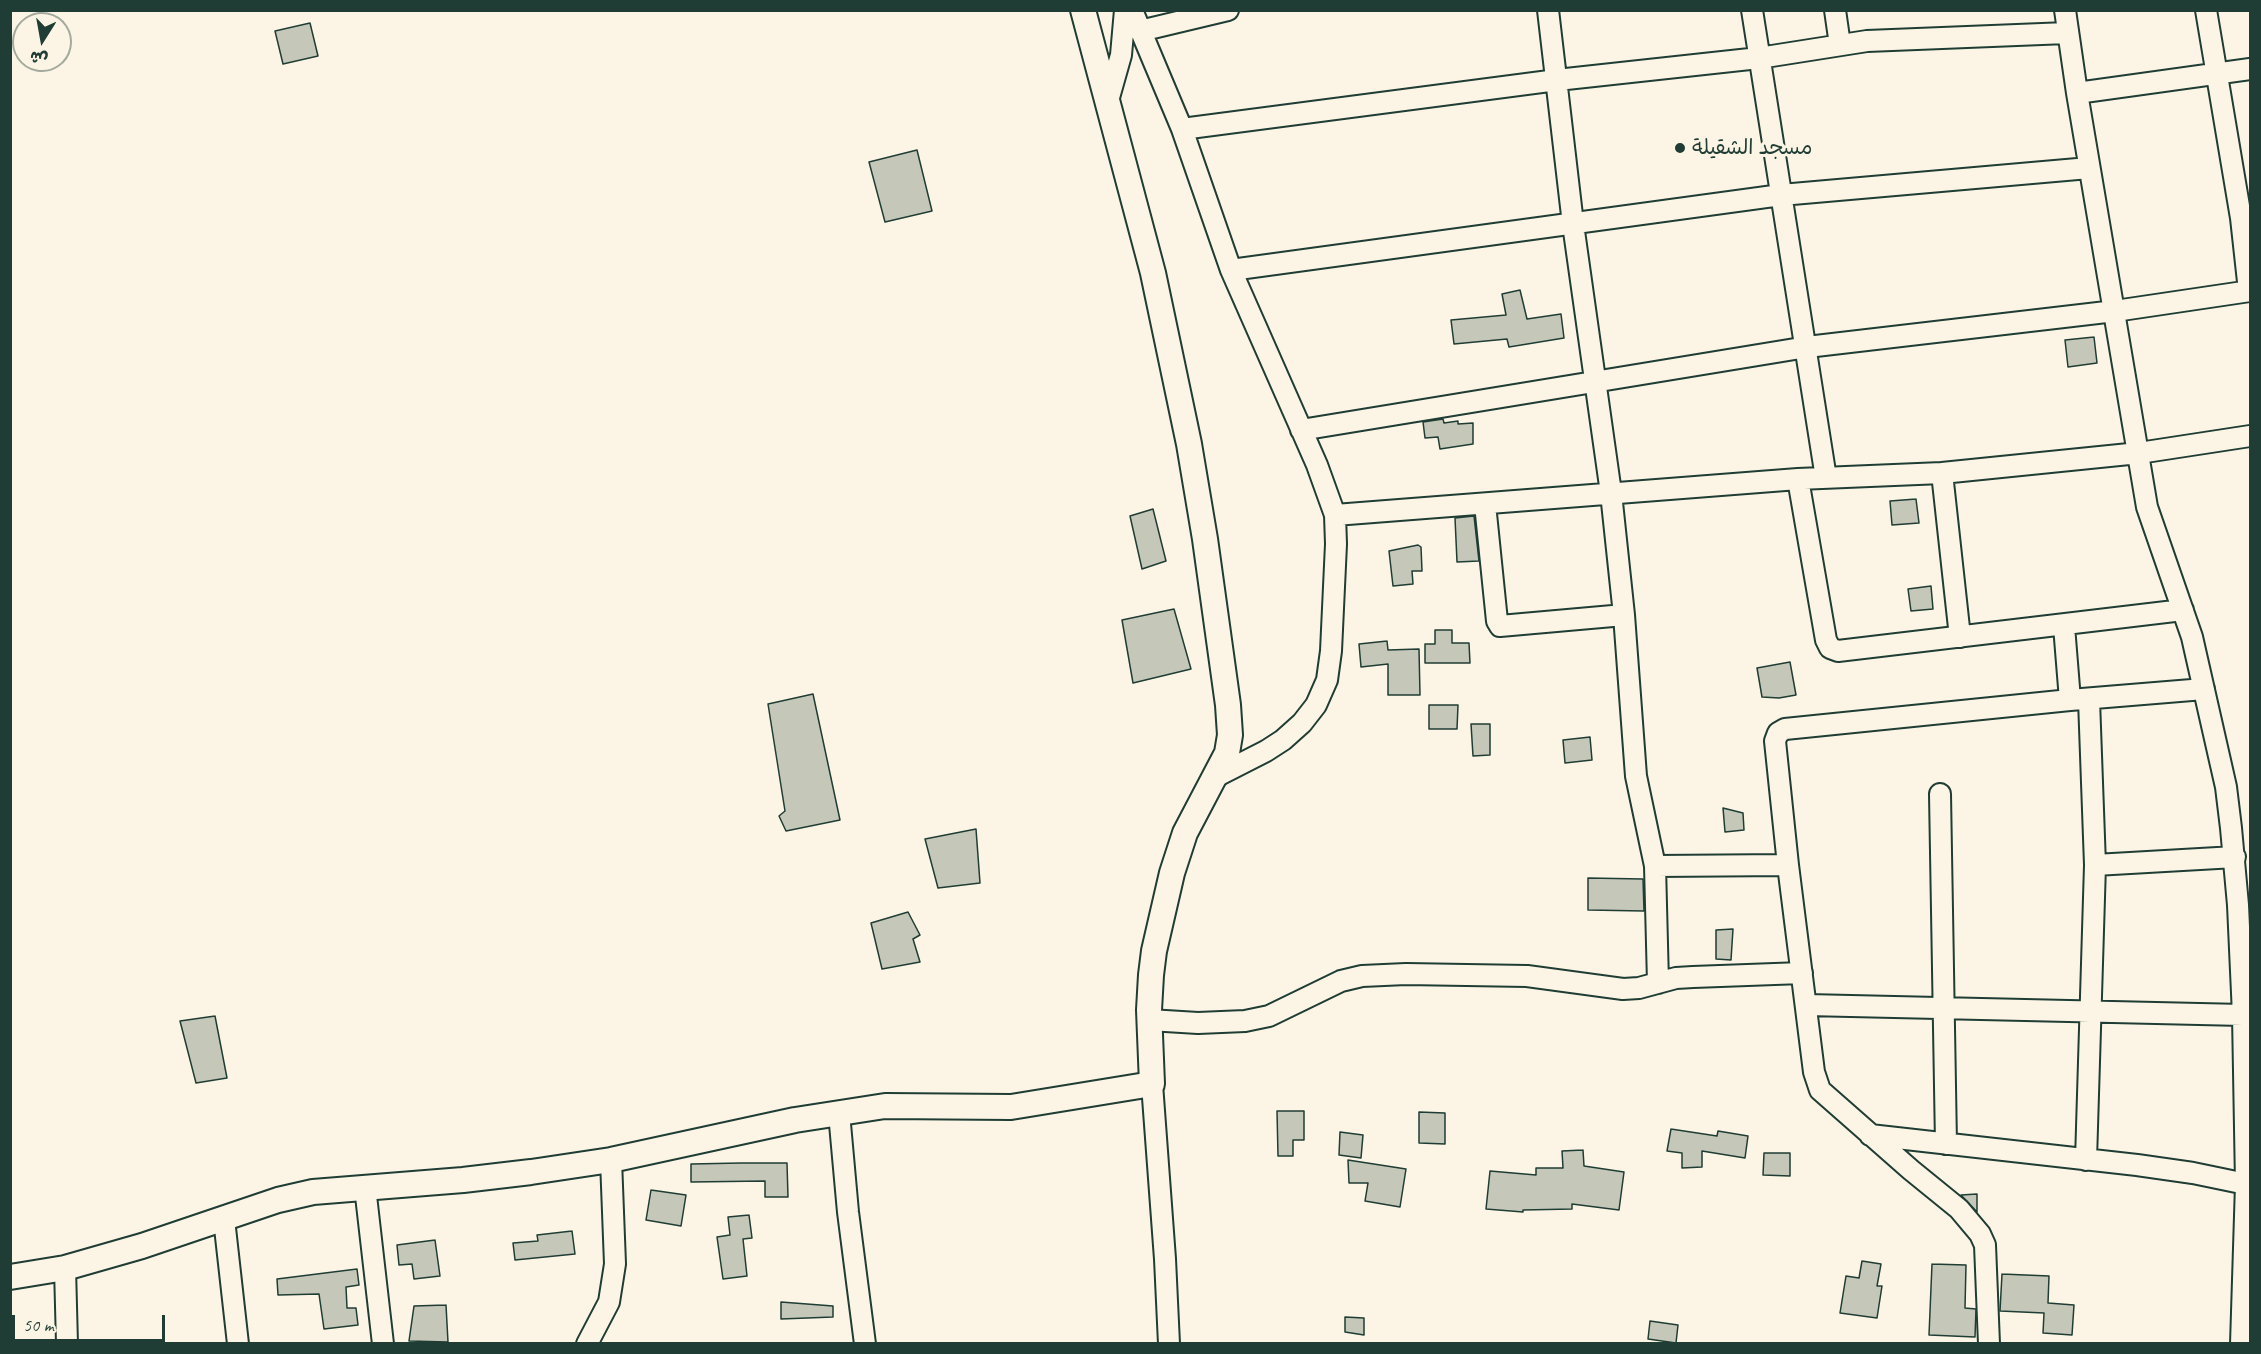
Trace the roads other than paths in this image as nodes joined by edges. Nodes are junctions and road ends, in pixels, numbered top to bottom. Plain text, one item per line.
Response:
1 (1083, 10) edge
2 (1125, 10) edge
3 (1132, 10) edge
4 (1228, 10) edge
5 (1548, 10) edge
6 (1752, 10) edge
7 (1835, 10) edge
8 (2065, 10) edge
9 (2206, 10) edge
10 (1140, 31) junction
11 (2067, 33) junction
12 (1840, 45) junction
13 (1759, 57) junction
14 (2250, 69) edge
15 (2217, 74) junction
16 (1557, 80) junction
17 (2077, 93) junction
18 (1108, 101) junction
19 (1182, 129) junction
20 (2089, 168) junction
21 (1781, 195) junction
22 (2246, 218) edge
23 (1573, 224) junction
24 (1232, 270) junction
25 (2250, 291) edge
26 (2115, 311) junction
27 (1807, 347) junction
28 (1596, 381) junction
29 (1301, 430) junction
30 (2250, 436) edge
31 (2139, 453) junction
32 (1942, 473) junction
33 (1827, 478) junction
34 (1798, 479) junction
35 (1611, 493) junction
36 (1485, 504) junction
37 (1335, 515) junction
38 (2183, 610) junction
39 (1624, 615) junction
40 (2064, 626) junction
41 (1960, 637) junction
42 (2204, 689) junction
43 (2080, 700) junction
44 (1215, 777) junction
45 (1940, 794) dead end
46 (2235, 857) junction
47 (1788, 865) junction
48 (2095, 865) junction
49 (1655, 866) junction
50 (1802, 973) junction
51 (1658, 983) junction
52 (1807, 1005) junction
53 (1944, 1009) junction
54 (2090, 1012) junction
55 (2242, 1015) junction
56 (1149, 1020) junction
57 (1152, 1084) junction
58 (839, 1113) junction
59 (1870, 1135) junction
60 (1946, 1144) junction
61 (611, 1160) junction
62 (2086, 1160) junction
63 (2246, 1184) junction
64 (365, 1187) junction
65 (224, 1219) junction
66 (64, 1268) junction
67 (10, 1276) edge
68 (67, 1344) edge
69 (238, 1344) edge
70 (382, 1344) edge
71 (587, 1344) edge
72 (865, 1344) edge
73 (1169, 1344) edge
74 (1989, 1344) edge
75 (2241, 1344) edge

1 - 18 street
2 - 18 street
3 - 10 street
4 - 10 street
5 - 16 street
6 - 13 street
7 - 12 street
8 - 11 street
9 - 15 street
10 - 19 street
11 - 12 street
11 - 17 street
12 - 13 street
13 - 16 street
13 - 21 street
14 - 15 street
15 - 17 street
15 - 22 street
16 - 19 street
16 - 23 street
17 - 20 street
18 - 44 street
19 - 24 street
20 - 21 street
20 - 26 street
21 - 23 street
21 - 27 street
22 - 25 street
23 - 24 street
23 - 28 street
24 - 29 street
25 - 26 street
26 - 27 street
26 - 31 street
27 - 28 street
27 - 33 street
28 - 29 street
28 - 35 street
29 - 37 street
30 - 31 street
31 - 32 street
31 - 38 street
32 - 33 street
32 - 41 street
33 - 34 street
34 - 35 street
34 - 41 street
35 - 36 street
35 - 39 street
36 - 37 street
36 - 39 street
37 - 44 street
38 - 40 street
38 - 42 street
39 - 49 street
40 - 41 street
40 - 43 street
42 - 43 street
42 - 46 street
43 - 47 street
43 - 48 street
44 - 56 street
45 - 53 street
46 - 48 street
46 - 55 street
47 - 49 street
47 - 50 street
48 - 54 street
49 - 51 street
50 - 51 street
50 - 52 street
51 - 56 street
52 - 53 street
52 - 59 street
53 - 54 street
53 - 60 street
54 - 55 street
54 - 62 street
55 - 63 street
56 - 57 street
57 - 58 street
57 - 73 street
58 - 61 street
58 - 72 street
59 - 60 street
59 - 74 street
60 - 62 street
61 - 64 street
61 - 71 street
62 - 63 street
63 - 75 street
64 - 65 street
64 - 70 street
65 - 66 street
65 - 69 street
66 - 67 street
66 - 68 street

